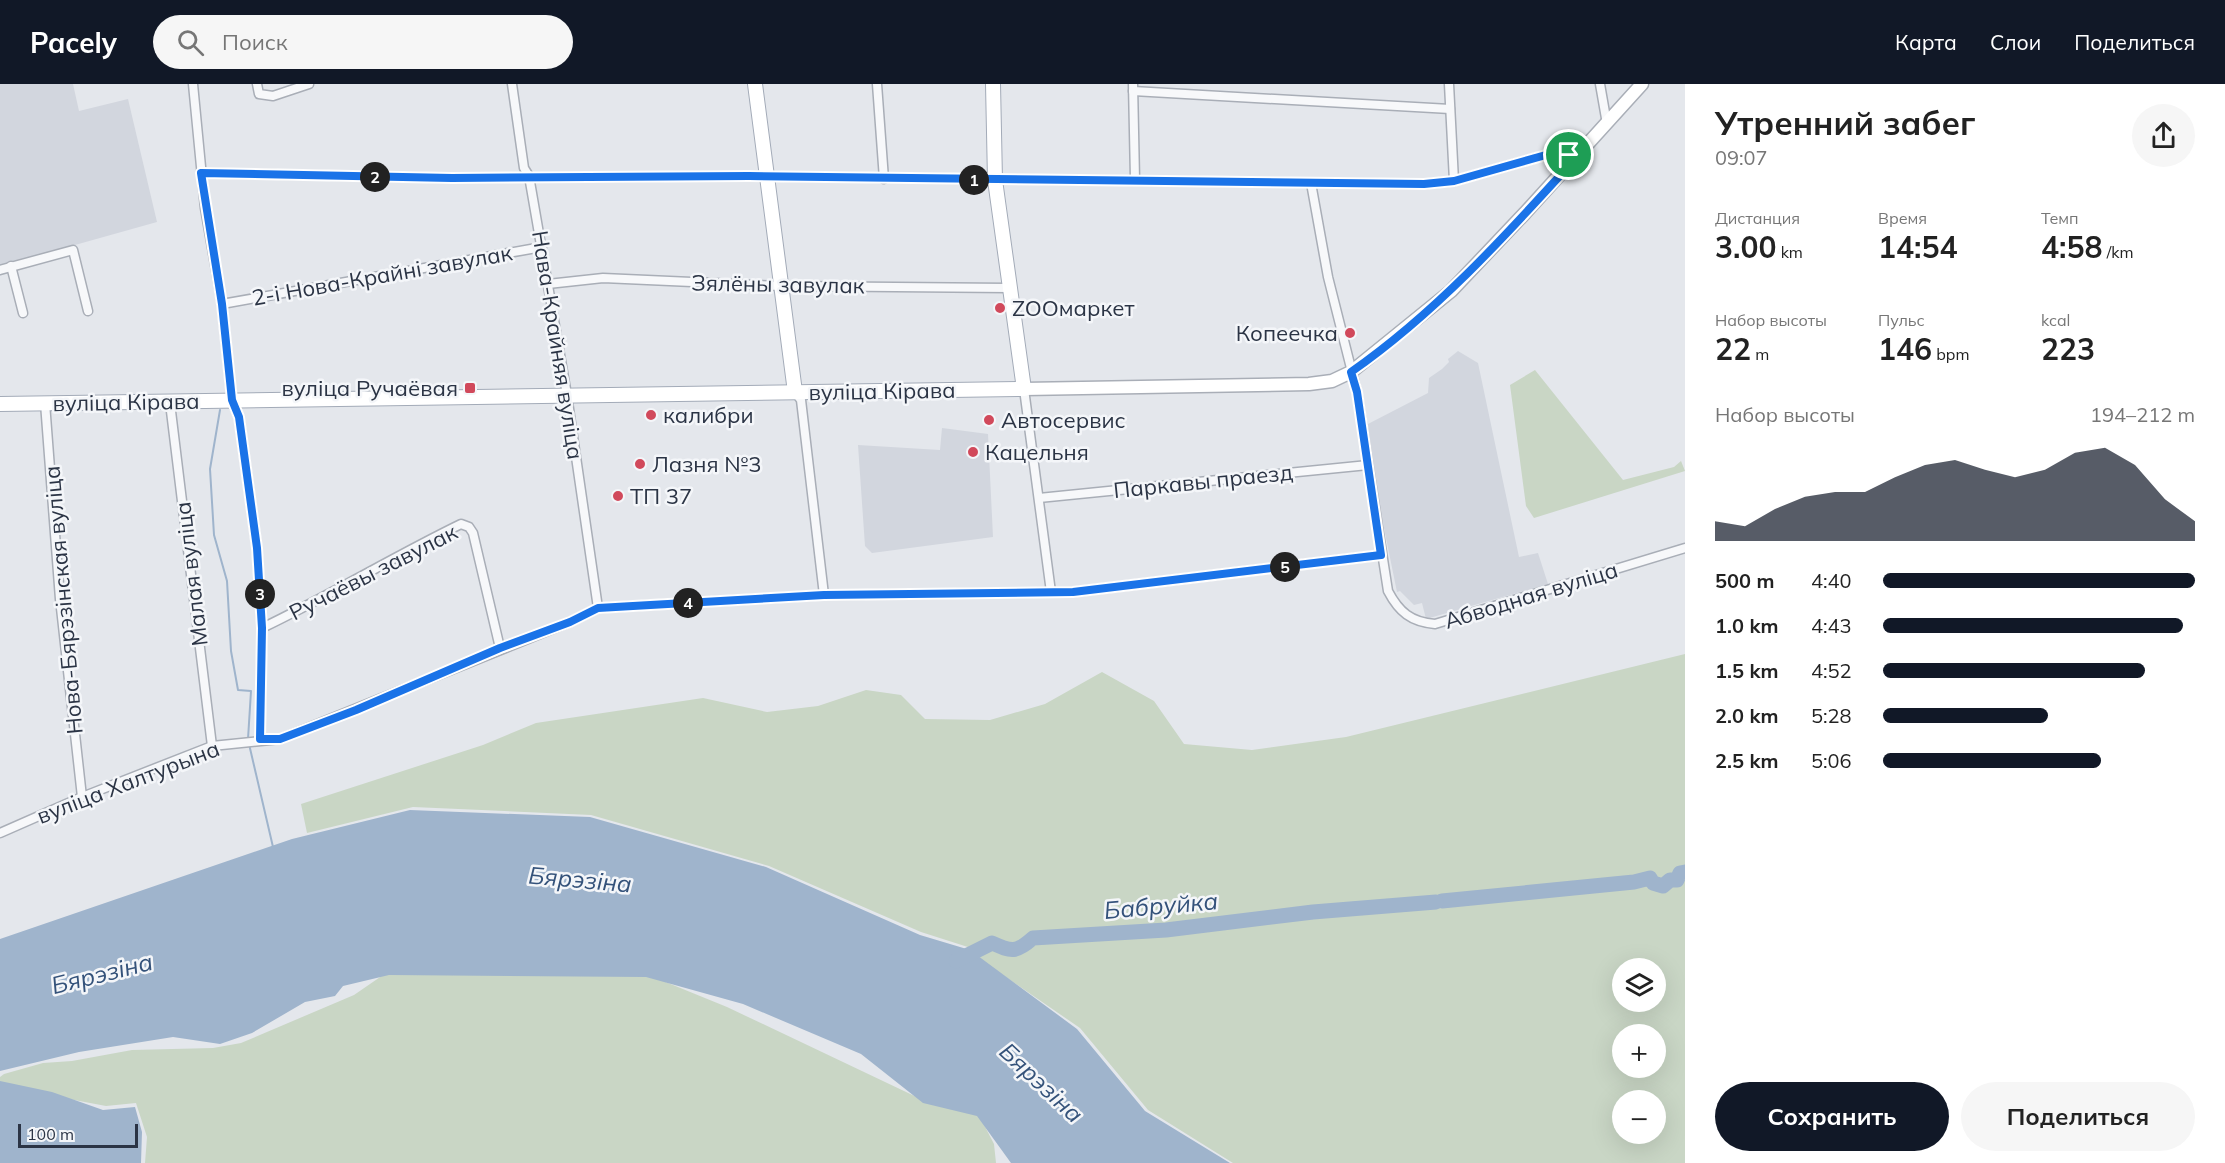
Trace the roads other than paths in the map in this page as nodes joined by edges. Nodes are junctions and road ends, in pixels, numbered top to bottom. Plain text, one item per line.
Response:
1 (194, 84) edge
2 (257, 84) edge
3 (309, 84) edge
4 (512, 84) edge
5 (755, 84) edge
6 (877, 84) edge
7 (993, 84) edge
8 (1449, 84) edge
9 (1600, 84) edge
10 (1642, 84) edge
11 (1133, 88) edge
12 (1450, 110) junction
13 (1607, 124) junction
14 (1577, 157) junction
15 (201, 173) junction
16 (529, 176) junction
17 (765, 177) junction
18 (884, 179) junction
19 (1135, 179) junction
20 (995, 180) junction
21 (1454, 181) junction
22 (1311, 183) junction
23 (542, 247) junction
24 (11, 266) junction
25 (0, 270) edge
26 (548, 284) junction
27 (781, 286) junction
28 (1009, 288) junction
29 (222, 304) junction
30 (88, 311) dead end
31 (23, 313) dead end
32 (1351, 372) junction
33 (1024, 389) junction
34 (795, 392) junction
35 (567, 395) junction
36 (232, 400) junction
37 (171, 402) junction
38 (45, 403) junction
39 (0, 404) edge
40 (1368, 465) junction
41 (1039, 498) junction
42 (1685, 548) edge
43 (1381, 555) junction
44 (1050, 592) junction
45 (824, 595) junction
46 (598, 608) junction
47 (262, 628) junction
48 (500, 648) junction
49 (257, 740) junction
50 (212, 746) junction
51 (82, 797) junction
52 (0, 833) edge

1 - 15 street
2 - 3 street
4 - 16 street, Нава-Крайняя вуліца
5 - 17 main road
6 - 18 street
7 - 20 main road
8 - 12 street
9 - 13 street
10 - 13 main road, вуліца Кірава
11 - 12 street
11 - 19 street
12 - 21 street
13 - 14 main road, вуліца Кірава
14 - 21 street
14 - 32 main road, вуліца Кірава
15 - 16 street
15 - 29 street
16 - 17 street
16 - 23 street, Нава-Крайняя вуліца
17 - 18 street
17 - 27 main road
18 - 20 street
19 - 20 street
19 - 22 street
20 - 28 main road
21 - 22 street
22 - 32 street
23 - 26 street, Нава-Крайняя вуліца
23 - 29 street, 2-і Нова-Крайні завулак
24 - 25 street
24 - 30 street
24 - 31 street
26 - 27 street, Зялёны завулак
26 - 35 street, Нава-Крайняя вуліца
27 - 28 street, Зялёны завулак
27 - 34 main road
28 - 33 main road
29 - 36 street
32 - 33 main road, вуліца Кірава
32 - 40 street
33 - 34 main road, вуліца Кірава
33 - 41 street
34 - 35 main road, вуліца Кірава
34 - 45 street
35 - 36 main road, вуліца Кірава
35 - 46 street, Нава-Крайняя вуліца
36 - 37 main road, вуліца Кірава
36 - 47 street
37 - 38 main road, вуліца Кірава
37 - 50 street, Малая вуліца
38 - 39 main road, вуліца Кірава
38 - 51 street, Нова-Бярэзінская вуліца
40 - 41 street, Паркавы праезд
40 - 43 street
41 - 44 street
42 - 43 street, Абводная вуліца
43 - 44 street, вуліца Халтурына
44 - 45 street, вуліца Халтурына
45 - 46 street, вуліца Халтурына
46 - 48 street, вуліца Халтурына
47 - 48 street, Ручаёвы завулак
47 - 49 street
48 - 49 street, вуліца Халтурына
49 - 50 street, вуліца Халтурына
50 - 51 street, вуліца Халтурына
51 - 52 street, вуліца Халтурына

